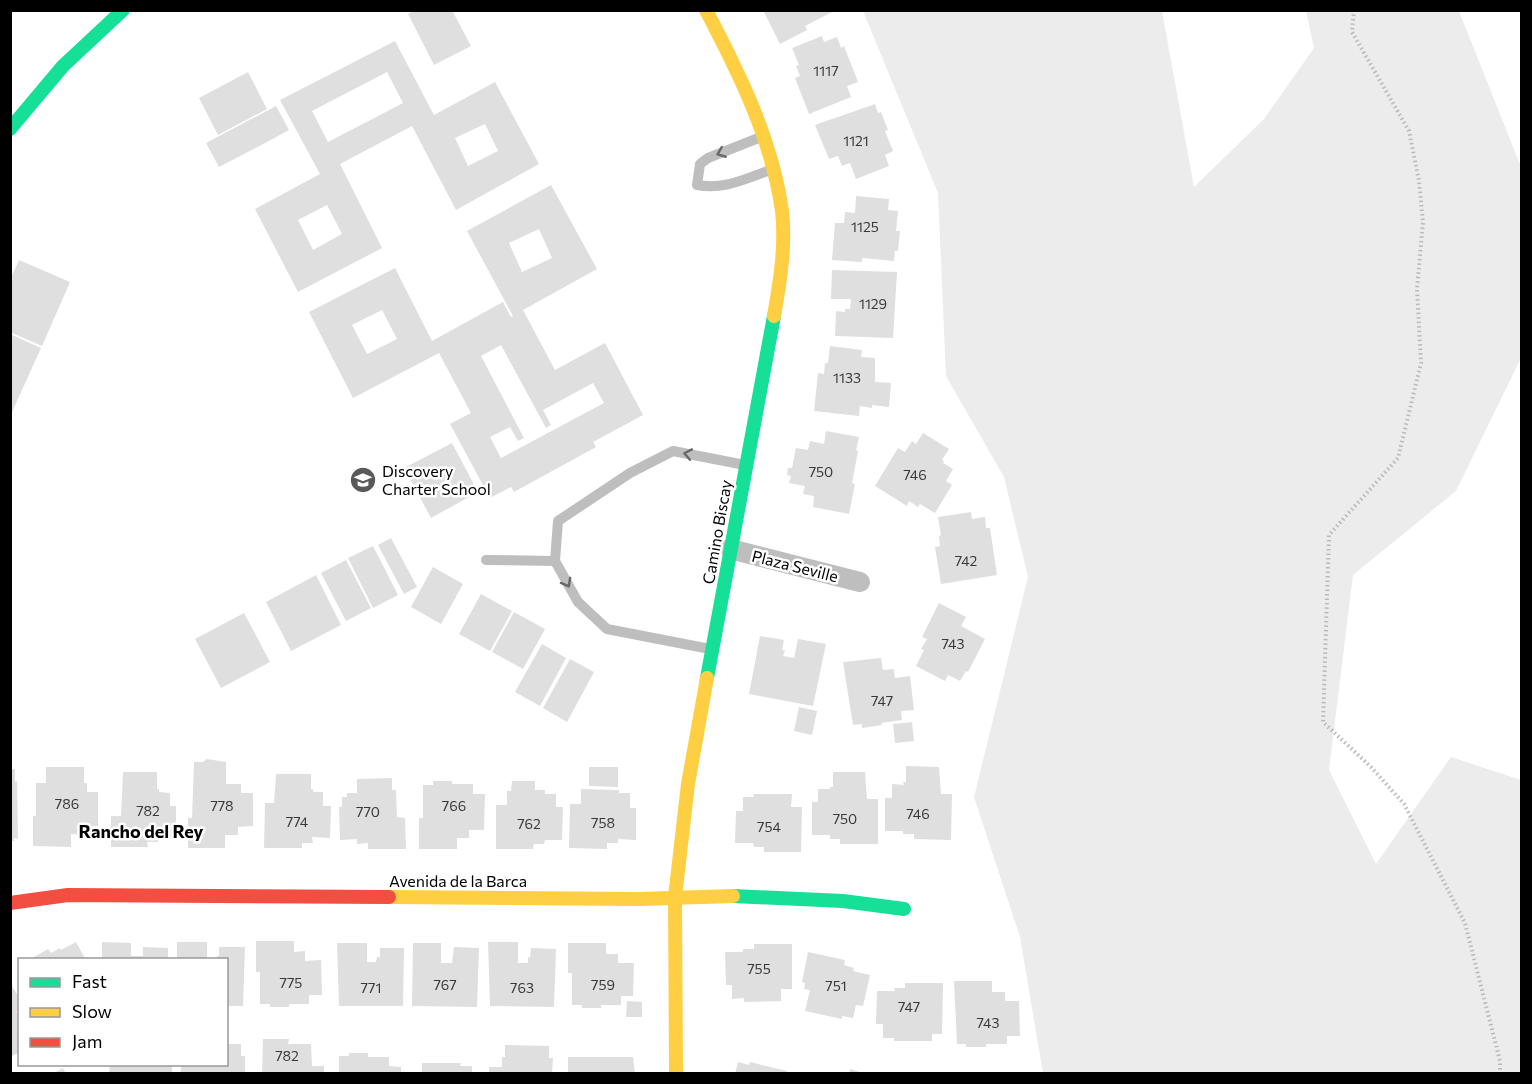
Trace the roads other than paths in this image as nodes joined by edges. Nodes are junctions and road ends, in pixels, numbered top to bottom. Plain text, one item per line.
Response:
1 (123, 10) edge
2 (706, 10) edge
3 (10, 129) edge
4 (763, 136) junction
5 (773, 169) junction
6 (746, 465) junction
7 (730, 549) junction
8 (486, 561) dead end
9 (555, 561) junction
10 (860, 582) dead end
11 (712, 649) junction
12 (675, 897) junction
13 (10, 903) edge
14 (904, 909) dead end
15 (676, 1074) edge

1 - 3 street
2 - 4 street, Camino Biscay
4 - 5 street, Camino Biscay
4 -> 5 lane
5 - 6 street, Camino Biscay
6 - 7 street, Camino Biscay
6 -> 9 lane
7 - 10 street, Plaza Seville
7 - 11 street, Camino Biscay
8 - 9 lane
9 -> 11 lane
11 - 12 street, Camino Biscay
12 - 13 street, Avenida de la Barca
12 - 14 street, Avenida de la Barca
12 - 15 street, Camino Biscay

